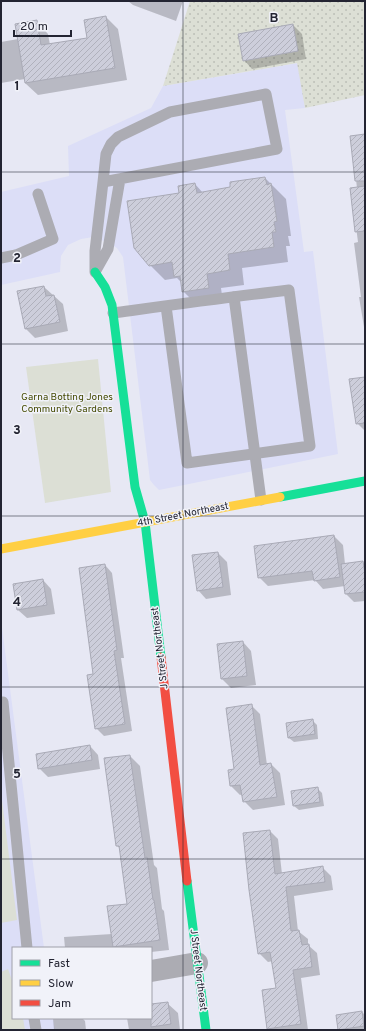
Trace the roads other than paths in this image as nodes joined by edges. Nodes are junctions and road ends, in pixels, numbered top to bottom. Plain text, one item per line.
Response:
1 (120, 179) junction
2 (103, 182) junction
3 (38, 194) dead end
4 (2, 255) edge
5 (95, 272) junction
6 (234, 297) junction
7 (166, 306) junction
8 (113, 313) junction
9 (255, 454) junction
10 (365, 481) edge
11 (261, 500) junction
12 (145, 522) junction
13 (1, 549) edge
14 (3, 702) dead end
15 (27, 947) edge
16 (197, 963) junction
17 (152, 971) edge
18 (34, 1019) edge
19 (36, 1030) edge
20 (206, 1030) edge

1 - 2 lane
1 - 2 lane
1 - 5 lane
2 - 5 lane
3 - 4 lane
5 - 8 street, J Street Northeast
6 - 7 lane
6 - 9 lane
6 - 9 lane
7 - 8 lane
7 - 9 lane
8 - 12 street, J Street Northeast
9 - 11 lane
10 - 11 street, 4th Street Northeast
11 - 12 street, 4th Street Northeast
12 - 13 street, 4th Street Northeast
12 - 16 street, J Street Northeast
14 - 15 lane
16 - 17 street
16 - 20 street, J Street Northeast
18 - 19 lane

